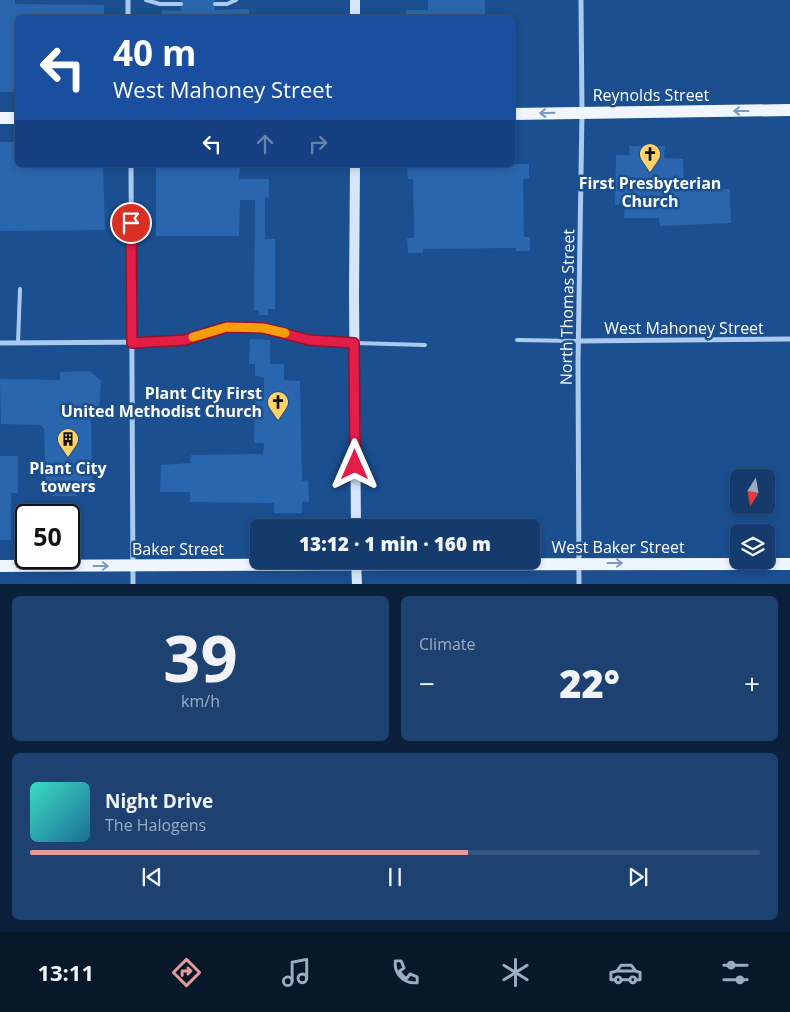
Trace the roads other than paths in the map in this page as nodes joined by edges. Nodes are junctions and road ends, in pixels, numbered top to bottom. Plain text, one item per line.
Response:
1 (128, 0) edge
2 (146, 0) edge
3 (236, 0) edge
4 (355, 0) edge
5 (581, 0) edge
6 (181, 4) dead end
7 (215, 4) dead end
8 (128, 15) edge
9 (355, 15) edge
10 (790, 110) edge
11 (582, 112) junction
12 (515, 114) edge
13 (0, 118) edge
14 (15, 118) edge
15 (130, 167) edge
16 (355, 167) edge
17 (20, 289) dead end
18 (790, 339) edge
19 (517, 340) dead end
20 (578, 341) junction
21 (0, 343) edge
22 (18, 343) junction
23 (132, 343) junction
24 (354, 343) junction
25 (425, 345) dead end
26 (356, 519) edge
27 (540, 563) edge
28 (579, 563) junction
29 (250, 564) edge
30 (790, 564) edge
31 (0, 566) edge
32 (134, 566) junction
33 (356, 569) edge
34 (133, 584) edge
35 (357, 584) edge
36 (580, 584) edge

1 - 8 street
2 - 6 lane
3 - 7 lane
4 - 9 main road
5 - 11 street, North Thomas Street
10 -> 11 main road, Reynolds Street
11 -> 12 main road, Reynolds Street
11 - 20 street, North Thomas Street
13 - 14 main road
15 - 23 street
16 - 24 main road
17 - 22 lane
18 - 20 street, West Mahoney Street
19 - 20 lane
20 - 28 street, North Thomas Street
21 - 22 street
22 - 23 street
23 - 24 street
23 - 32 street
24 - 25 lane
24 - 26 main road
27 - 28 main road, West Baker Street
28 -> 30 main road, West Baker Street
28 - 36 street, North Thomas Street
29 - 32 main road, Baker Street
31 -> 32 main road, Baker Street
32 - 34 street
33 - 35 main road

